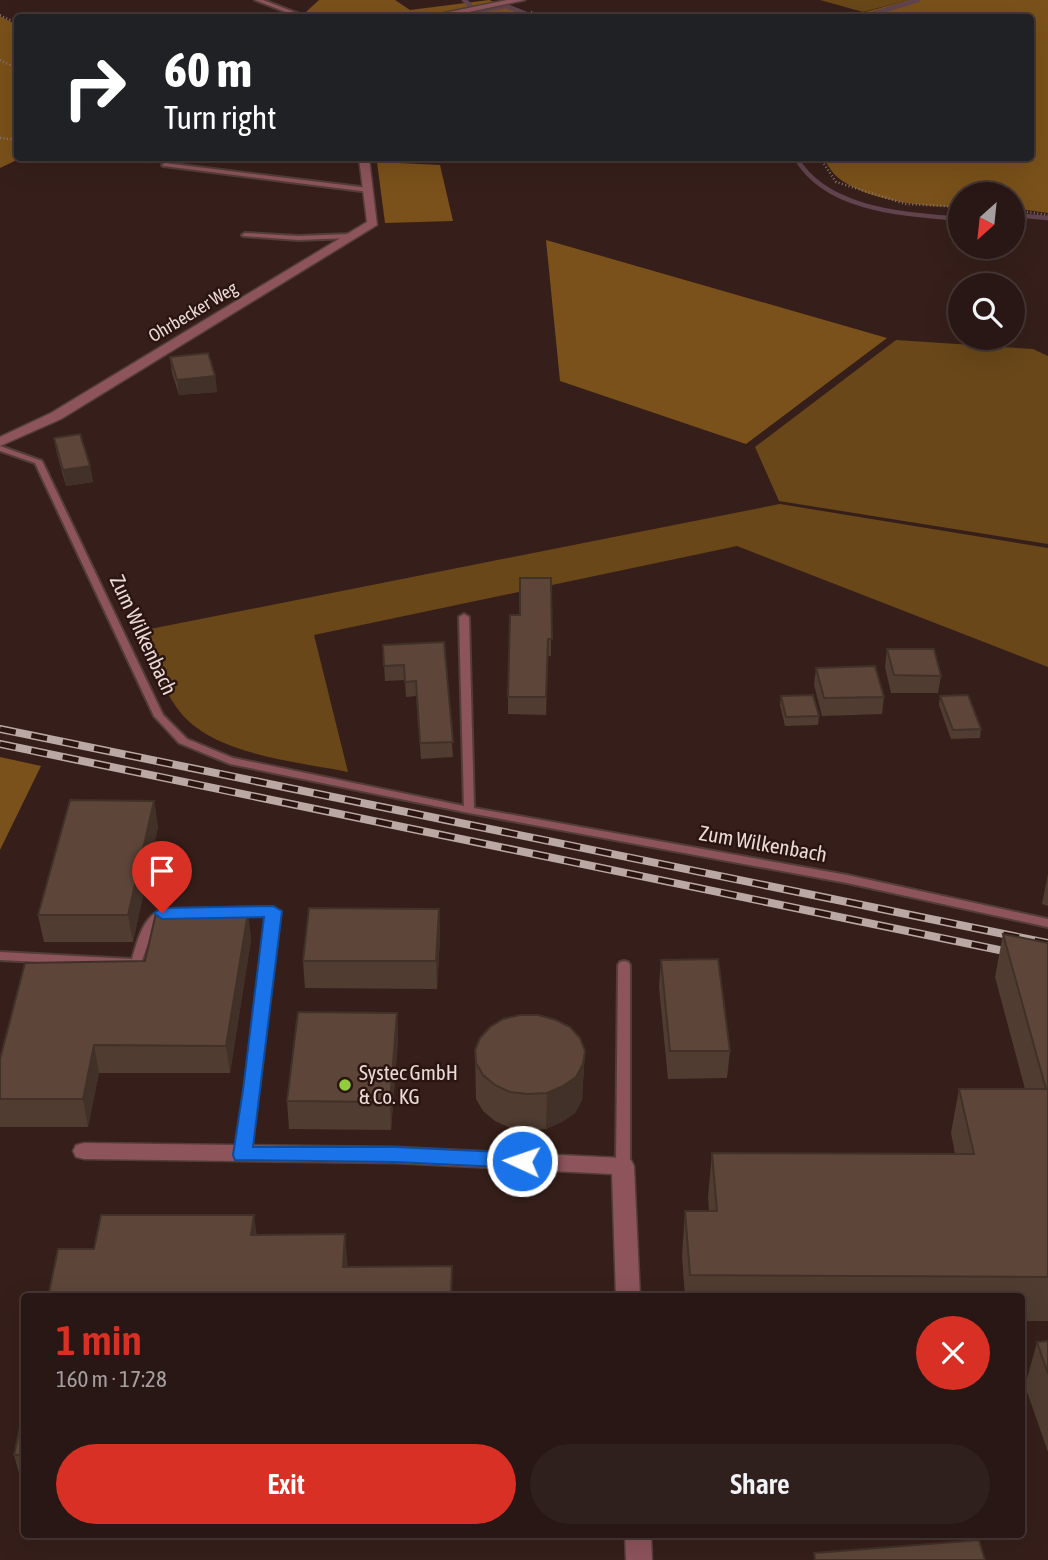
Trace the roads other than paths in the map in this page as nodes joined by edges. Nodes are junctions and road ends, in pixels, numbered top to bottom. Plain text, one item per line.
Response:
1 (258, 0) edge
2 (521, 0) edge
3 (297, 14) edge
4 (446, 14) edge
5 (364, 161) edge
6 (165, 164) road end
7 (369, 190) junction
8 (245, 235) dead end
9 (351, 236) junction
10 (0, 442) edge
11 (0, 449) edge
12 (464, 617) dead end
13 (469, 810) junction
14 (1048, 923) edge
15 (0, 956) edge
16 (624, 965) dead end
17 (84, 1151) dead end
18 (242, 1155) junction
19 (623, 1166) junction
20 (628, 1293) edge
21 (638, 1538) edge
22 (639, 1560) edge

1 - 3 lane
2 - 4 street
5 - 7 street, Ohrbecker Weg
6 - 7 lane
7 - 9 street, Ohrbecker Weg
8 - 9 lane
9 - 10 street, Ohrbecker Weg
11 - 13 lane, Zum Wilkenbach
12 - 13 lane
13 - 14 lane, Zum Wilkenbach
15 - 18 lane
16 - 19 lane
17 - 18 street
18 - 19 street
19 - 20 street
21 - 22 street

